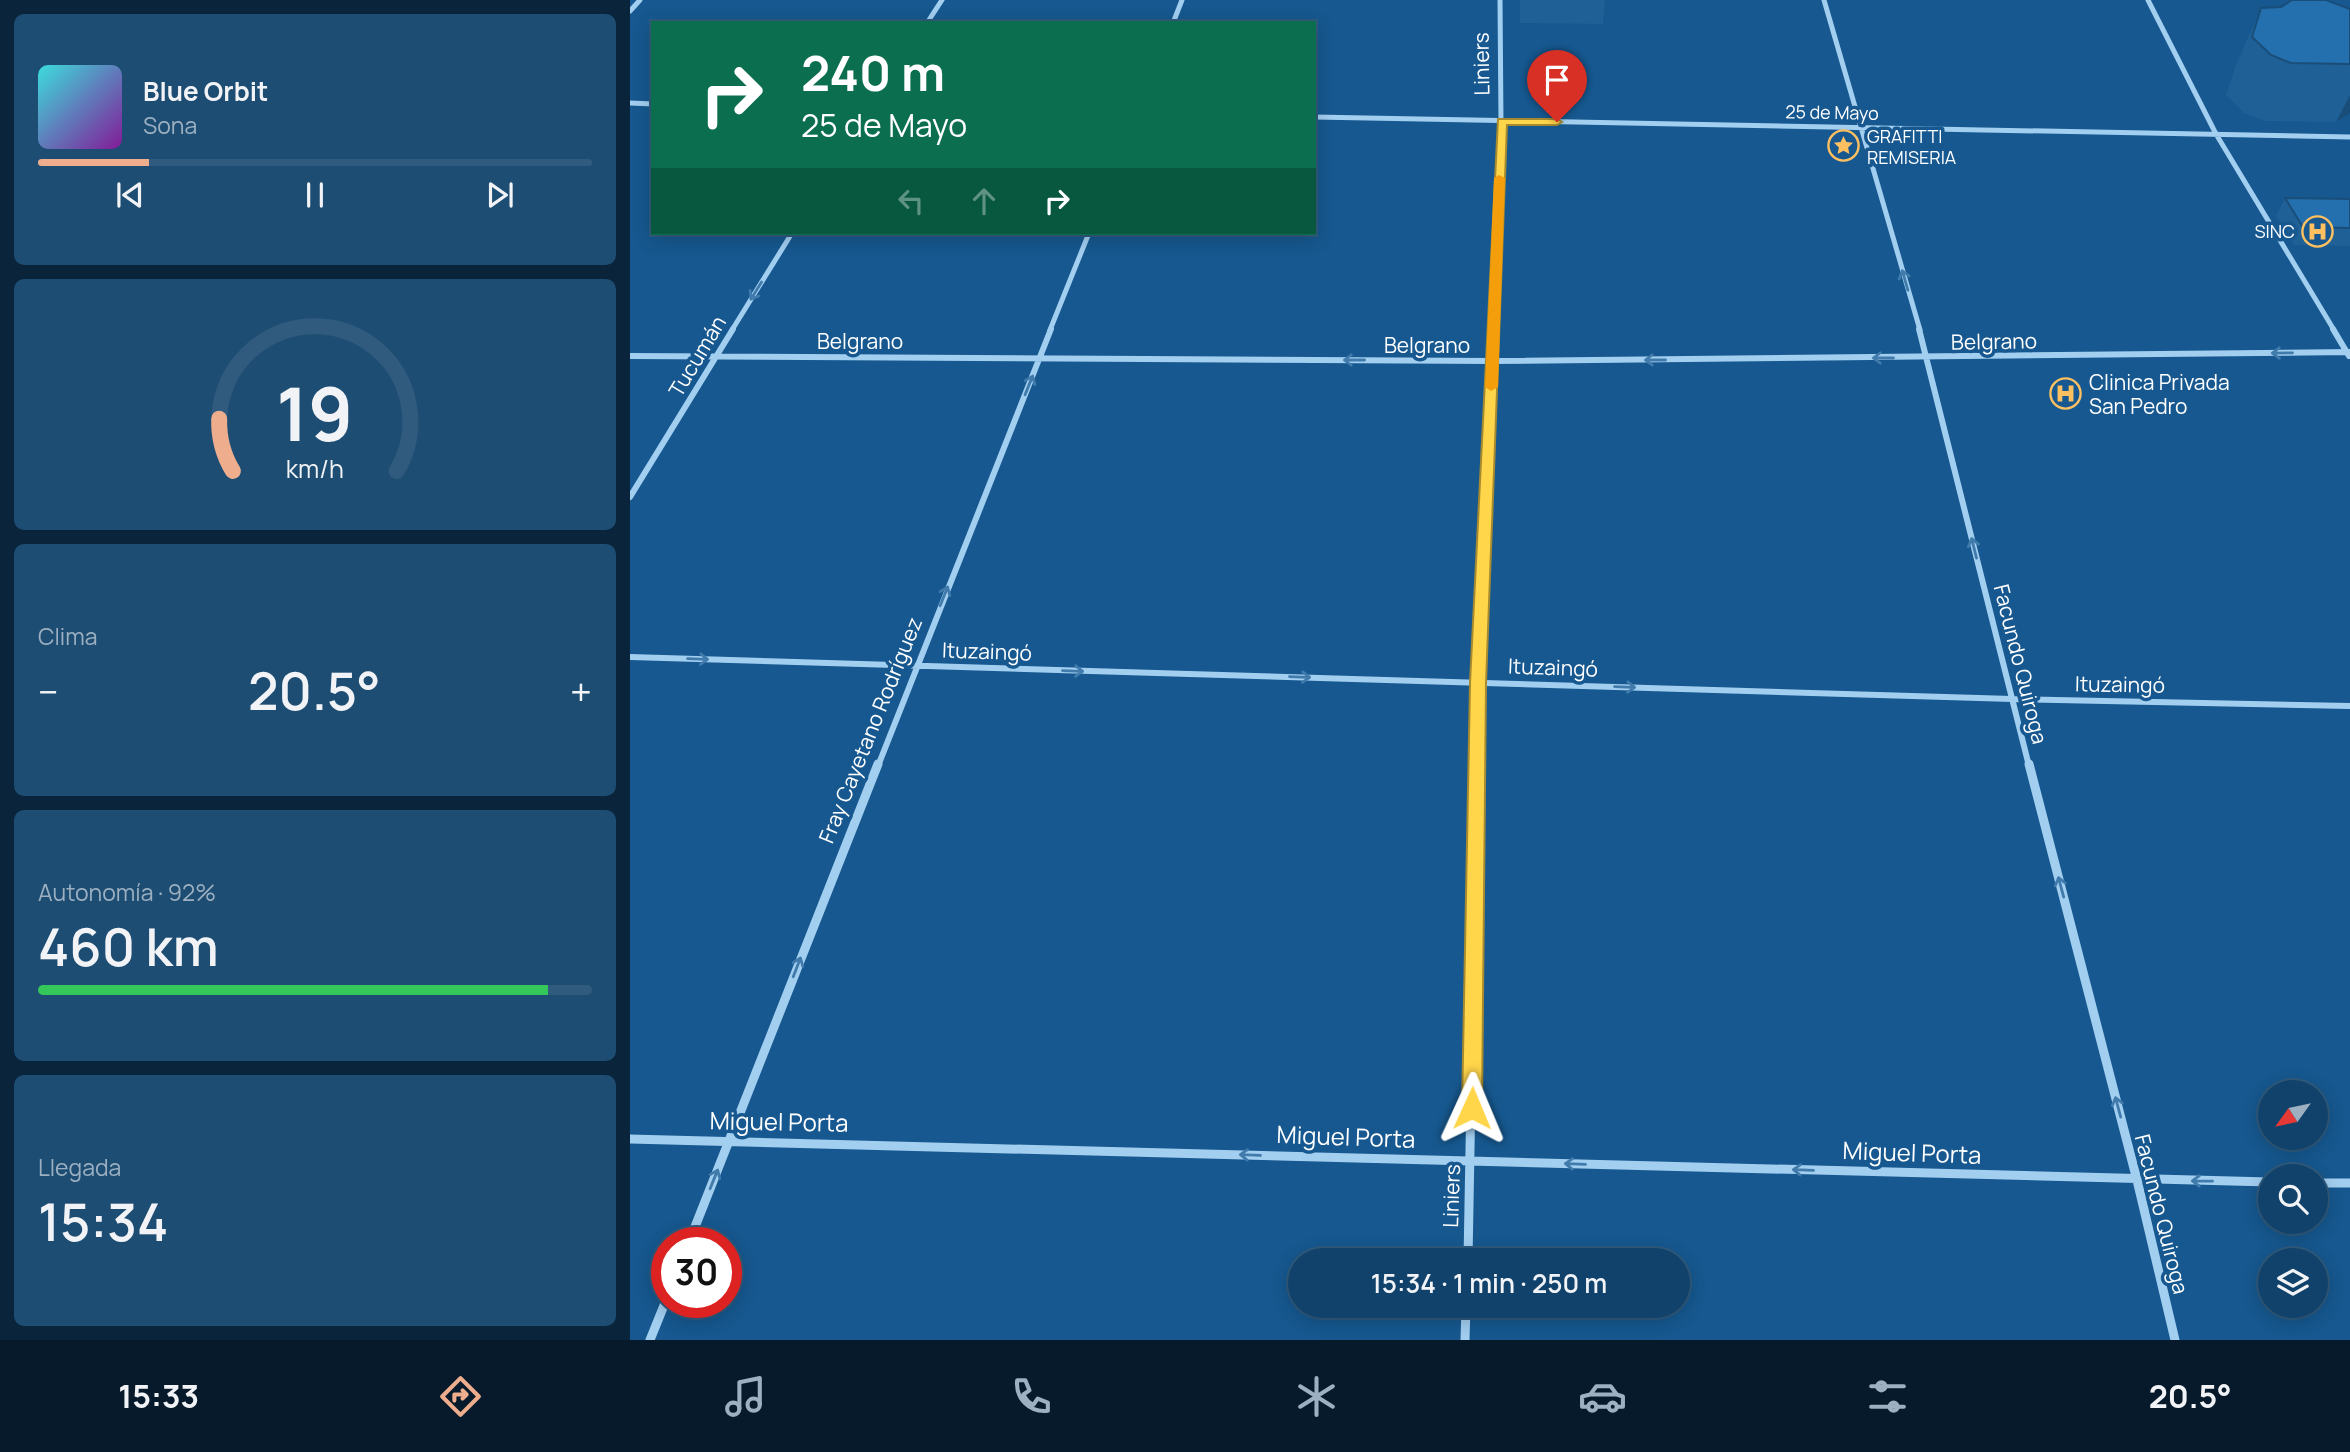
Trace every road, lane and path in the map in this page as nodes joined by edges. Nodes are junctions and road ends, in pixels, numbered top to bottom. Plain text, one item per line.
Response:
1 (640, 0) edge
2 (942, 0) edge
3 (1182, 0) edge
4 (1500, 0) edge
5 (1824, 0) edge
6 (2148, 0) edge
7 (630, 11) edge
8 (928, 21) edge
9 (1174, 21) edge
10 (630, 103) edge
11 (651, 104) edge
12 (1316, 117) edge
13 (1501, 121) junction
14 (1861, 126) junction
15 (2216, 134) junction
16 (2350, 136) edge
17 (791, 235) edge
18 (1088, 235) edge
19 (2349, 354) edge
20 (630, 356) edge
21 (715, 356) junction
22 (1040, 357) junction
23 (1928, 358) junction
24 (1492, 361) junction
25 (630, 497) edge
26 (630, 657) edge
27 (916, 666) junction
28 (1478, 683) junction
29 (2011, 699) junction
30 (2350, 706) edge
31 (630, 1139) edge
32 (729, 1140) junction
33 (1472, 1161) junction
34 (2137, 1180) junction
35 (2258, 1182) edge
36 (2328, 1183) edge
37 (2350, 1183) edge
38 (695, 1227) edge
39 (1468, 1248) edge
40 (659, 1318) edge
41 (1466, 1318) edge
42 (650, 1340) edge
43 (1465, 1340) edge
44 (2175, 1340) edge

1 - 7 street
2 - 8 street
3 - 9 street
4 - 13 street, Liniers
5 - 14 street, Facundo Quiroga
6 - 15 street
10 - 11 street
12 - 13 street, 25 de Mayo
13 - 14 street, 25 de Mayo
13 - 24 street, Liniers
14 - 15 street, 25 de Mayo
23 -> 14 street, Facundo Quiroga
15 - 16 street, 25 de Mayo
15 - 19 street
17 -> 21 street, Tucumán
18 - 22 street, Fray Cayetano Rodríguez
19 -> 23 street, Belgrano
20 - 21 street, Belgrano
21 - 22 street, Belgrano
21 - 25 street, Tucumán
24 -> 22 street, Belgrano
27 -> 22 street, Fray Cayetano Rodríguez
23 -> 24 street, Belgrano
29 -> 23 street, Facundo Quiroga
24 - 28 street, Liniers
26 -> 27 street, Ituzaingó
27 -> 28 street, Ituzaingó
32 -> 27 street, Fray Cayetano Rodríguez
28 -> 29 street, Ituzaingó
28 - 33 street, Liniers
29 - 30 street, Ituzaingó
34 -> 29 street, Facundo Quiroga
31 - 32 street, Miguel Porta
33 -> 32 street, Miguel Porta
38 -> 32 street, Fray Cayetano Rodríguez
34 -> 33 street, Miguel Porta
33 - 39 street, Liniers
35 -> 34 street, Miguel Porta
34 - 44 street, Facundo Quiroga
36 - 37 street
40 - 42 street
41 - 43 street

